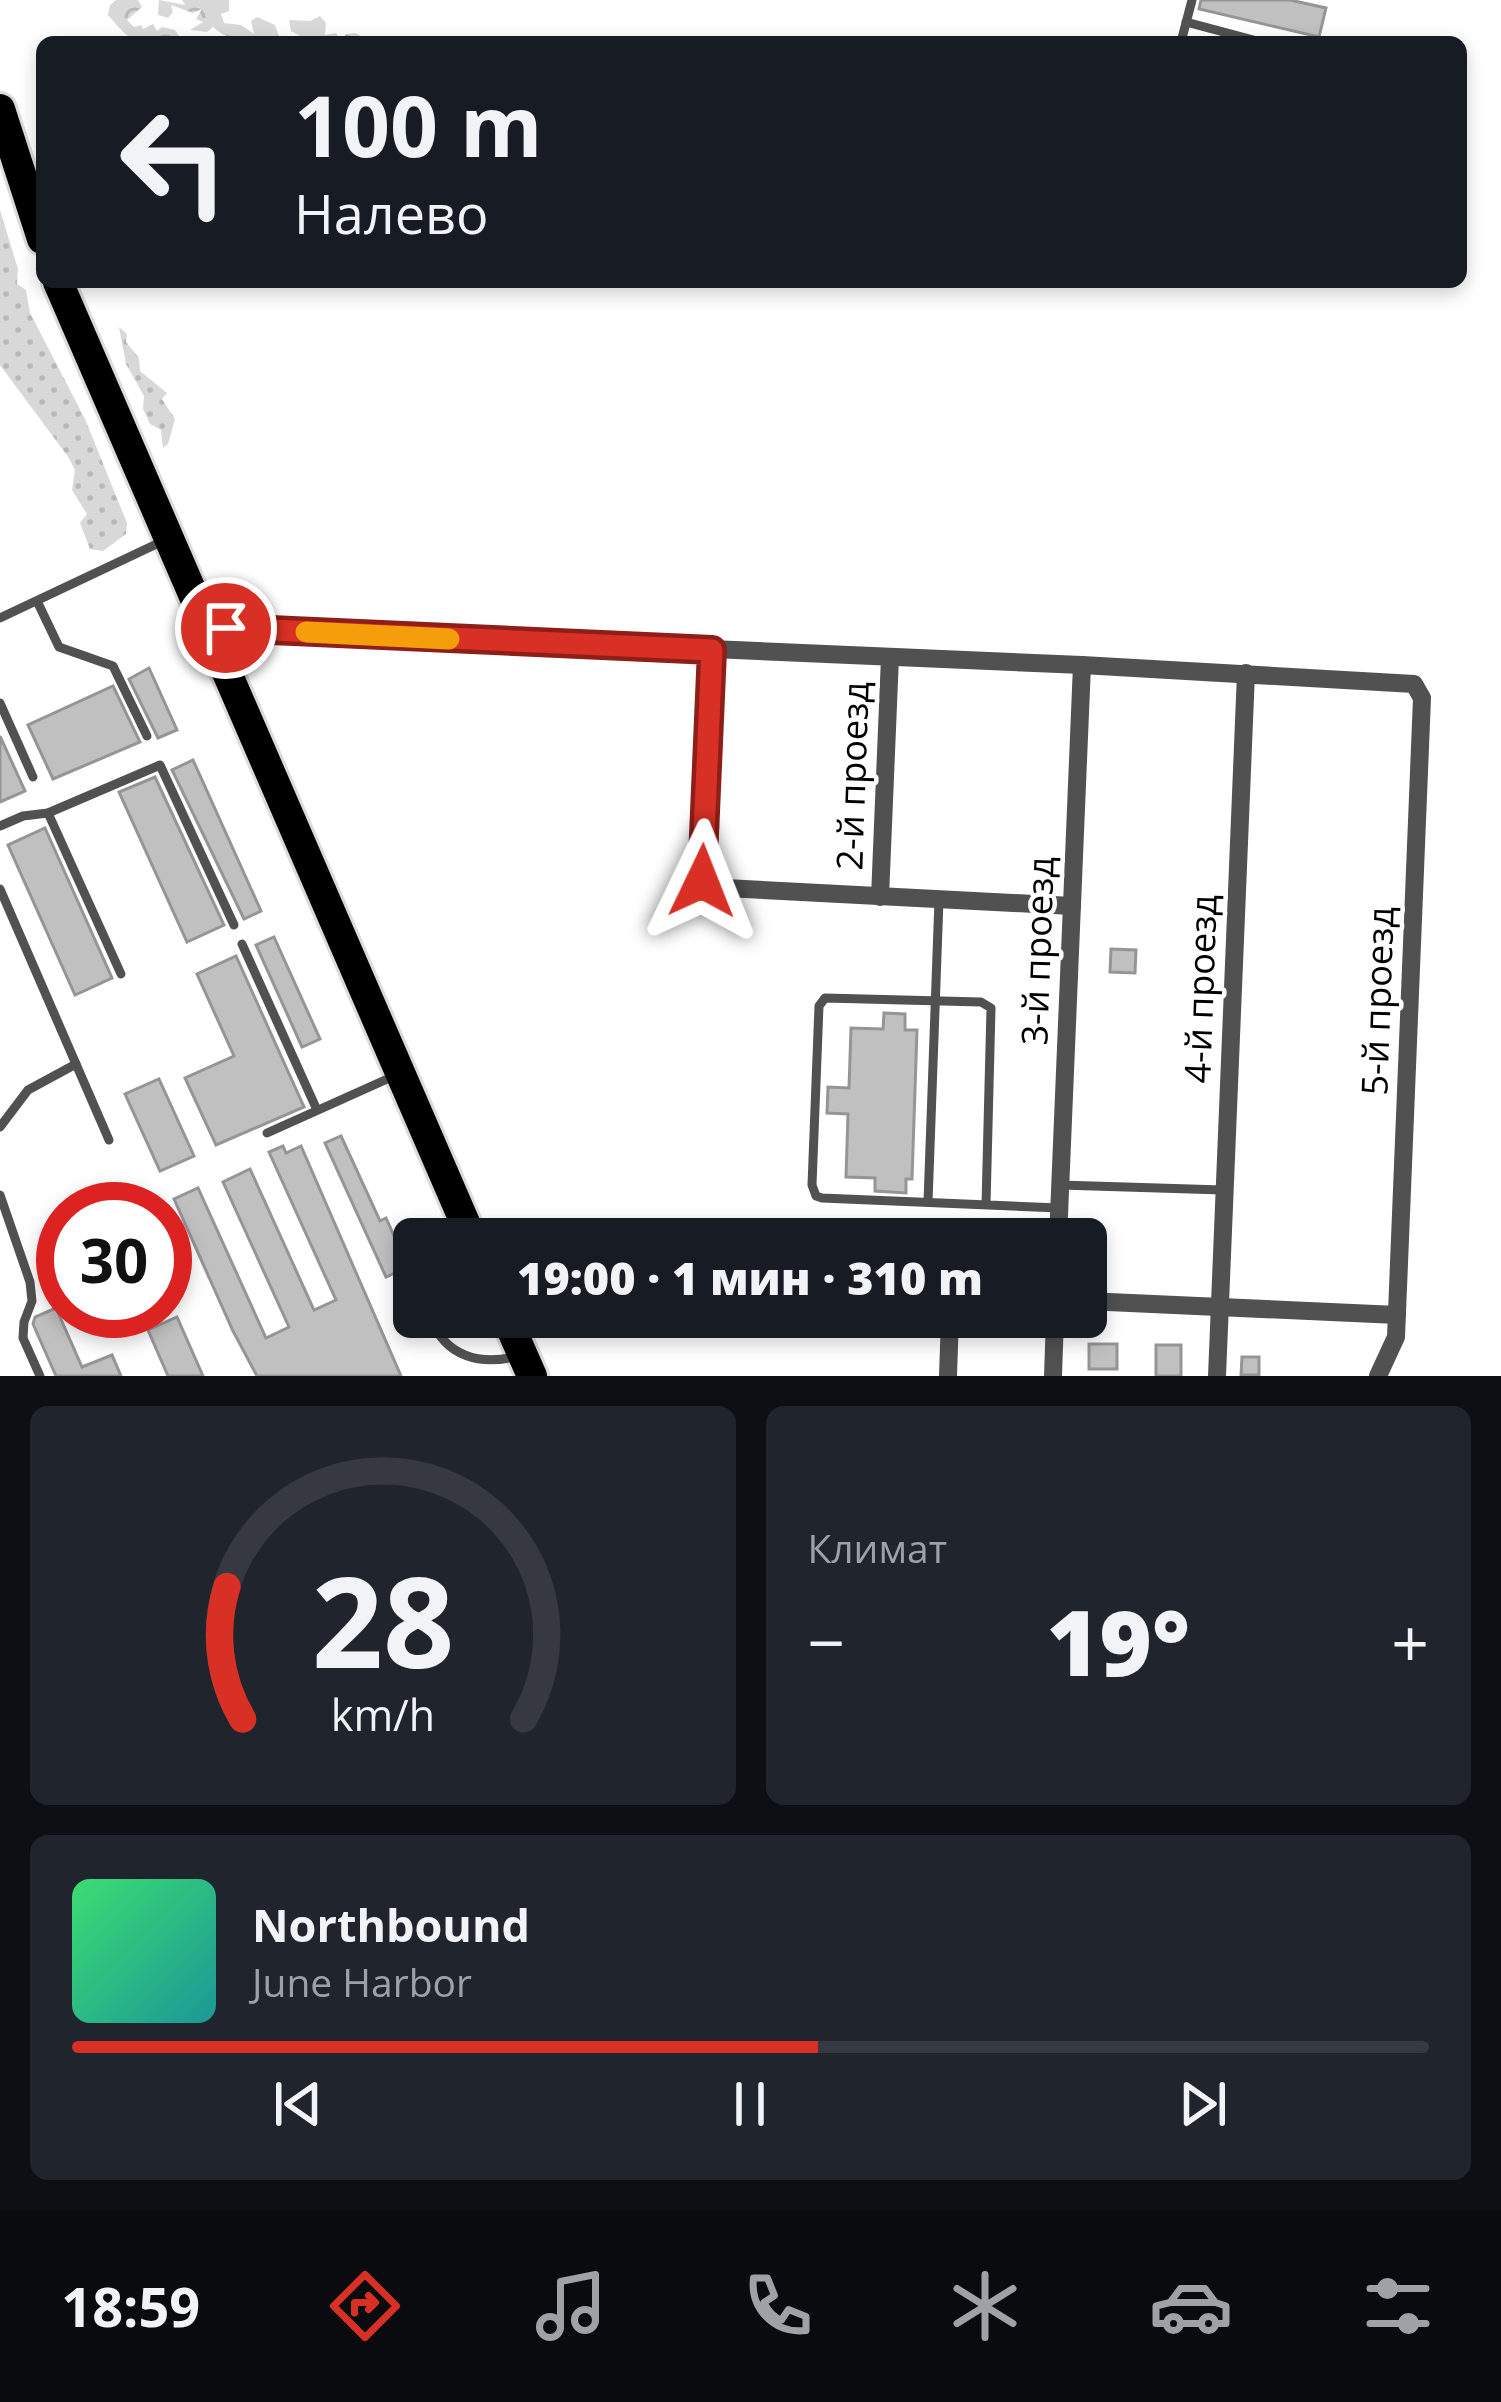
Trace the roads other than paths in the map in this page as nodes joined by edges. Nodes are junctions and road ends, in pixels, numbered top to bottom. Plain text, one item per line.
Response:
1 (1192, 0) edge
2 (1186, 22) junction
3 (1182, 36) edge
4 (1238, 36) edge
5 (0, 109) edge
6 (36, 220) edge
7 (61, 288) edge
8 (167, 539) junction
9 (37, 601) junction
10 (0, 618) edge
11 (208, 631) junction
12 (712, 650) junction
13 (890, 657) junction
14 (1082, 665) junction
15 (1246, 674) junction
16 (0, 703) edge
17 (147, 736) dead end
18 (33, 777) dead end
19 (47, 813) junction
20 (0, 826) edge
21 (0, 889) edge
22 (880, 897) junction
23 (939, 900) junction
24 (1072, 906) junction
25 (234, 925) dead end
26 (242, 944) dead end
27 (121, 974) dead end
28 (936, 1000) junction
29 (76, 1064) junction
30 (400, 1073) junction
31 (317, 1110) junction
32 (0, 1126) edge
33 (267, 1133) dead end
34 (109, 1140) dead end
35 (1060, 1185) junction
36 (1225, 1190) junction
37 (0, 1195) edge
38 (928, 1202) junction
39 (986, 1204) junction
40 (1060, 1208) junction
41 (463, 1218) edge
42 (1059, 1218) edge
43 (1107, 1302) edge
44 (1220, 1306) junction
45 (1397, 1315) junction
46 (442, 1338) edge
47 (515, 1338) edge
48 (949, 1338) edge
49 (1055, 1338) edge
50 (527, 1366) edge
51 (40, 1376) edge
52 (948, 1376) edge
53 (1054, 1376) edge
54 (1217, 1376) edge
55 (1378, 1376) edge

1 - 2 lane
2 - 3 lane
2 - 4 lane
5 - 6 main road
7 - 8 main road
8 - 9 lane
8 - 11 main road
9 - 10 lane
9 - 17 lane
11 - 12 street
11 - 30 main road
12 - 13 street
12 - 22 street
13 - 14 street
13 - 22 street, 2-й проезд
14 - 15 street
14 - 24 street, 3-й проезд
15 - 36 street, 4-й проезд
15 - 45 street, 5-й проезд
16 - 18 lane
19 - 20 lane
19 - 25 lane
19 - 27 lane
21 - 29 lane
22 - 23 street
23 - 24 street
23 - 28 lane
24 - 35 street, 3-й проезд
26 - 31 lane
28 - 38 lane
28 - 38 lane
28 - 39 lane
29 - 32 lane
29 - 34 lane
30 - 31 lane
30 - 41 main road
31 - 33 lane
35 - 36 lane
35 - 40 street, 3-й проезд
36 - 44 street, 4-й проезд
37 - 51 lane
38 - 39 lane
39 - 40 lane
40 - 42 street, 3-й проезд
43 - 44 street
44 - 45 street
44 - 54 street, 4-й проезд
45 - 55 street, 5-й проезд
46 - 50 lane
47 - 50 main road
48 - 52 street
49 - 53 street

